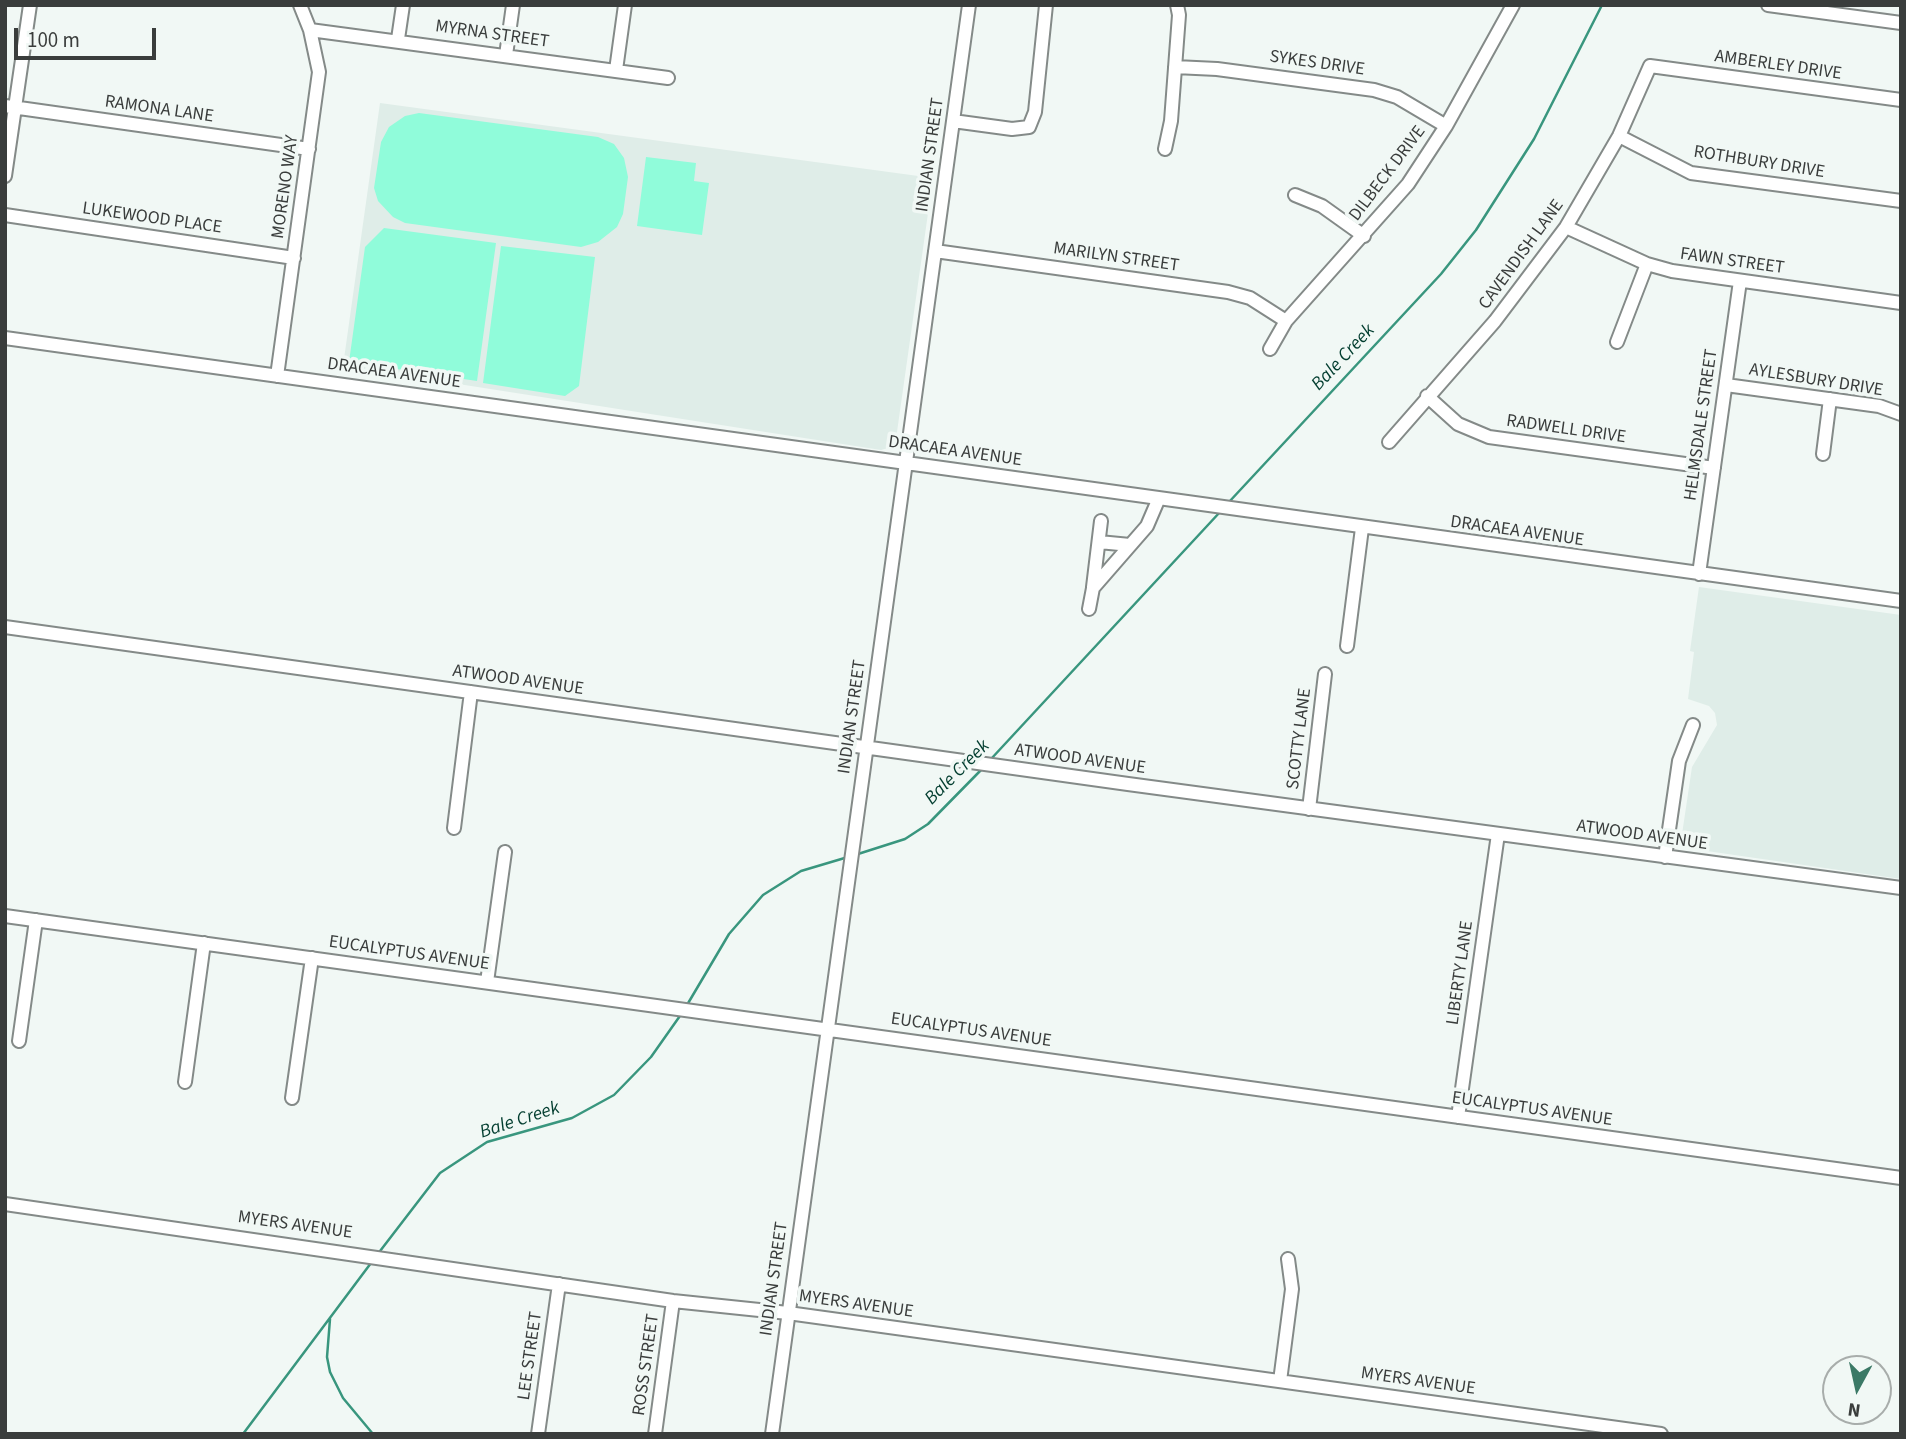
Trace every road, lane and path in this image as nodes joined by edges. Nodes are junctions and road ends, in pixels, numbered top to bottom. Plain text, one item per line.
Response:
1 (30, 5) edge
2 (300, 5) edge
3 (403, 5) edge
4 (513, 5) edge
5 (625, 5) edge
6 (970, 5) edge
7 (1046, 5) edge
8 (1177, 5) edge
9 (1513, 5) edge
10 (1768, 5) edge
11 (1901, 23) edge
12 (310, 30) junction
13 (398, 40) junction
14 (506, 55) junction
15 (1650, 66) joint
16 (1175, 67) junction
17 (616, 70) junction
18 (668, 78) dead end
19 (1901, 100) edge
20 (10, 107) edge
21 (953, 121) junction
22 (1446, 126) junction
23 (1619, 136) junction
24 (309, 149) junction
25 (1166, 149) dead end
26 (5, 176) edge
27 (1295, 195) dead end
28 (1901, 201) edge
29 (5, 215) edge
30 (1566, 227) junction
31 (1364, 236) junction
32 (935, 251) junction
33 (294, 258) junction
34 (1647, 264) junction
35 (1740, 281) junction
36 (1901, 303) edge
37 (1286, 321) junction
38 (5, 338) edge
39 (1617, 342) dead end
40 (1270, 349) dead end
41 (277, 376) junction
42 (1726, 385) junction
43 (1427, 396) junction
44 (1830, 399) junction
45 (1901, 414) edge
46 (1389, 442) dead end
47 (1823, 454) dead end
48 (905, 463) junction
49 (1714, 468) junction
50 (1159, 498) junction
51 (1101, 521) dead end
52 (1362, 528) junction
53 (1099, 542) junction
54 (1130, 545) junction
55 (1699, 574) junction
56 (1093, 588) junction
57 (1901, 601) edge
58 (1089, 608) dead end
59 (5, 627) edge
60 (1347, 646) dead end
61 (1325, 674) dead end
62 (471, 692) junction
63 (1693, 725) dead end
64 (867, 747) junction
65 (1309, 809) junction
66 (454, 828) dead end
67 (1498, 834) junction
68 (505, 852) dead end
69 (1665, 858) junction
70 (1901, 888) edge
71 (5, 916) edge
72 (36, 920) junction
73 (204, 943) junction
74 (312, 958) junction
75 (487, 982) junction
76 (828, 1029) junction
77 (19, 1041) dead end
78 (184, 1082) dead end
79 (292, 1098) dead end
80 (1458, 1118) junction
81 (1901, 1178) edge
82 (5, 1203) edge
83 (1288, 1259) dead end
84 (559, 1284) junction
85 (673, 1301) junction
86 (788, 1313) junction
87 (1280, 1381) junction
88 (538, 1434) edge
89 (655, 1434) edge
90 (772, 1434) edge
91 (1661, 1434) edge

1 - 20 street
2 - 12 street, MORENO WAY
3 - 13 street
4 - 14 street
5 - 17 street
6 - 21 street, INDIAN STREET
7 - 21 street
8 - 16 street
9 - 22 street, DILBECK DRIVE
10 - 11 street
12 - 13 street, MYRNA STREET
12 - 24 street, MORENO WAY
13 - 14 street, MYRNA STREET
14 - 17 street, MYRNA STREET
15 - 19 street, AMBERLEY DRIVE
15 - 23 street, CAVENDISH LANE
16 - 22 street, SYKES DRIVE
16 - 25 street
17 - 18 street, MYRNA STREET
20 - 24 street, RAMONA LANE
20 - 26 street
21 - 32 street, INDIAN STREET
22 - 31 street, DILBECK DRIVE
23 - 28 street, ROTHBURY DRIVE
23 - 30 street, CAVENDISH LANE
24 - 33 street, MORENO WAY
27 - 31 street
29 - 33 street, LUKEWOOD PLACE
30 - 34 street, FAWN STREET
30 - 43 street, CAVENDISH LANE
31 - 37 street, DILBECK DRIVE
32 - 37 street, MARILYN STREET
32 - 48 street, INDIAN STREET
33 - 41 street, MORENO WAY
34 - 35 street, FAWN STREET
34 - 39 street
35 - 36 street, FAWN STREET
35 - 42 street, HELMSDALE STREET
37 - 40 street, DILBECK DRIVE
38 - 41 street, DRACAEA AVENUE
41 - 48 street, DRACAEA AVENUE
42 - 44 street, AYLESBURY DRIVE
42 - 49 street, HELMSDALE STREET
43 - 46 street, CAVENDISH LANE
43 - 49 street, RADWELL DRIVE
44 - 45 street, AYLESBURY DRIVE
44 - 47 street
48 - 50 street, DRACAEA AVENUE
48 - 64 street, INDIAN STREET
49 - 55 street, HELMSDALE STREET
50 - 52 street, DRACAEA AVENUE
50 - 54 street
51 - 53 street
52 - 55 street, DRACAEA AVENUE
52 - 60 street
53 - 54 street
53 - 56 street
54 - 56 street
55 - 57 street, DRACAEA AVENUE
56 - 58 street
59 - 62 street, ATWOOD AVENUE
61 - 65 street, SCOTTY LANE
62 - 64 street, ATWOOD AVENUE
62 - 66 street
63 - 69 street
64 - 65 street, ATWOOD AVENUE
64 - 76 street, INDIAN STREET
65 - 67 street, ATWOOD AVENUE
67 - 69 street, ATWOOD AVENUE
67 - 80 street, LIBERTY LANE
68 - 75 street
69 - 70 street, ATWOOD AVENUE
71 - 72 street, EUCALYPTUS AVENUE
72 - 73 street, EUCALYPTUS AVENUE
72 - 77 street
73 - 74 street, EUCALYPTUS AVENUE
73 - 78 street
74 - 75 street, EUCALYPTUS AVENUE
74 - 79 street
75 - 76 street, EUCALYPTUS AVENUE
76 - 80 street, EUCALYPTUS AVENUE
76 - 86 street, INDIAN STREET
80 - 81 street, EUCALYPTUS AVENUE
82 - 84 street, MYERS AVENUE
83 - 87 street
84 - 85 street, MYERS AVENUE
84 - 88 street, LEE STREET
85 - 86 street, MYERS AVENUE
85 - 89 street, ROSS STREET
86 - 87 street, MYERS AVENUE
86 - 90 street, INDIAN STREET
87 - 91 street, MYERS AVENUE

